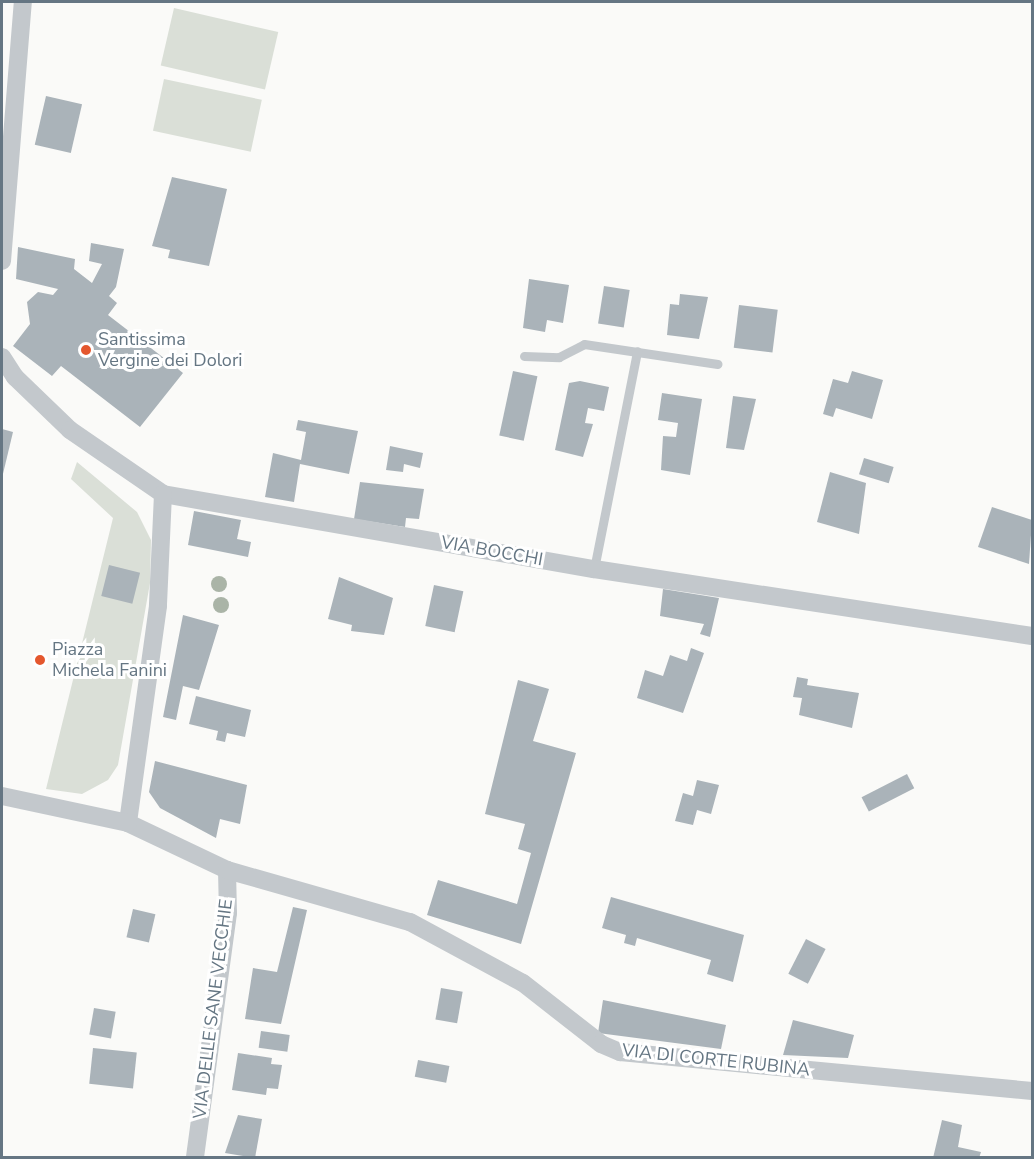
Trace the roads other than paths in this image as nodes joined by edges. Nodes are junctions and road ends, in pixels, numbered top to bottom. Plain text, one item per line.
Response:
1 (23, 2) edge
2 (2, 261) edge
3 (637, 351) junction
4 (524, 356) dead end
5 (2, 357) edge
6 (718, 364) dead end
7 (163, 494) junction
8 (594, 569) junction
9 (1032, 636) edge
10 (2, 796) edge
11 (128, 823) junction
12 (227, 870) junction
13 (1032, 1090) edge
14 (195, 1158) edge

1 - 2 street
3 - 4 lane
3 - 6 lane
3 - 8 lane
5 - 7 street, VIA BOCCHI
7 - 8 street, VIA BOCCHI
7 - 11 street
8 - 9 street, VIA BOCCHI
10 - 11 street
11 - 12 street
12 - 13 street, VIA DI CORTE RUBINA
12 - 14 street, VIA DELLE SANE VECCHIE

